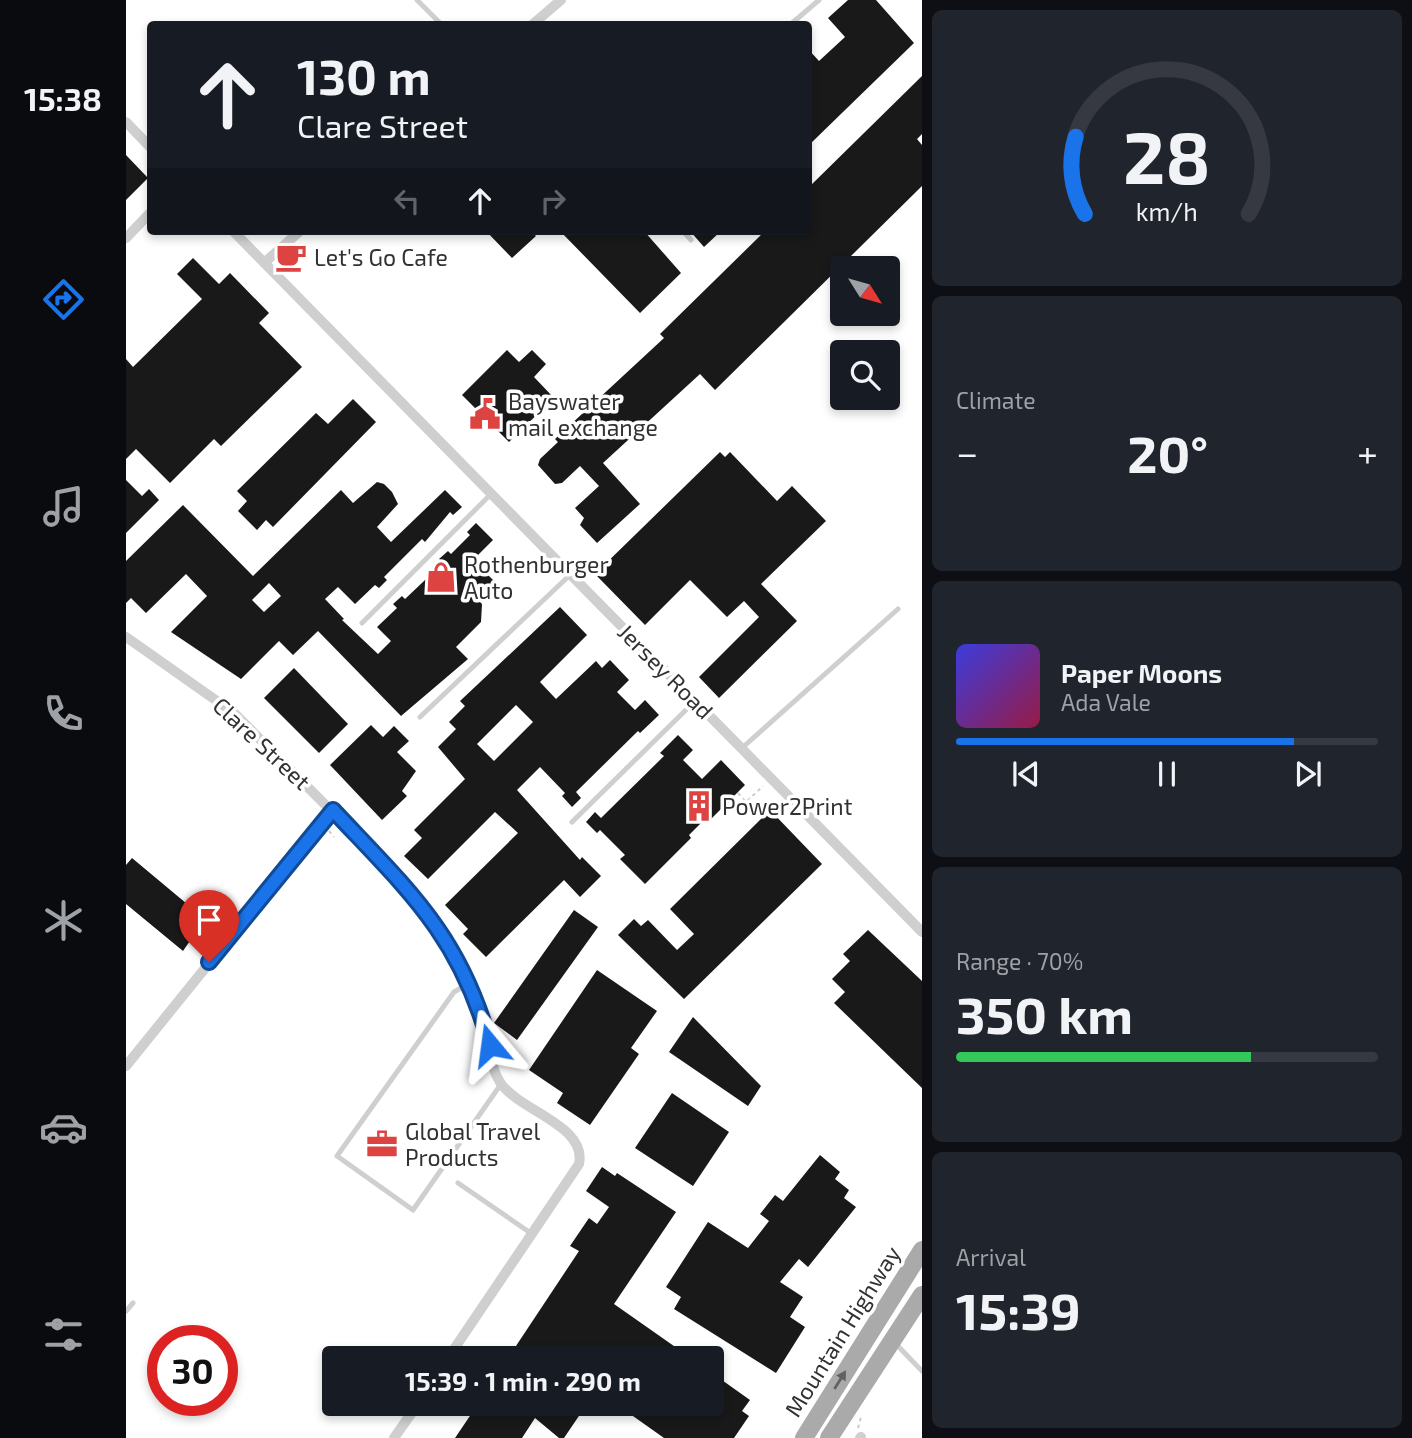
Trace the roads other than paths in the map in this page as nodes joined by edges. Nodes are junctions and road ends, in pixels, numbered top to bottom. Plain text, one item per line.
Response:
1 (417, 0) edge
2 (561, 0) edge
3 (819, 0) edge
4 (438, 21) edge
5 (536, 21) edge
6 (794, 21) edge
7 (126, 122) edge
8 (147, 144) edge
9 (147, 216) edge
10 (237, 235) edge
11 (296, 235) edge
12 (687, 235) edge
13 (126, 238) edge
14 (691, 240) dead end
15 (264, 263) junction
16 (491, 494) junction
17 (570, 574) junction
18 (898, 609) dead end
19 (362, 623) dead end
20 (126, 637) edge
21 (695, 701) junction
22 (420, 717) dead end
23 (742, 748) junction
24 (333, 810) junction
25 (572, 822) dead end
26 (922, 932) edge
27 (469, 983) junction
28 (126, 1066) edge
29 (501, 1084) junction
30 (458, 1183) dead end
31 (532, 1234) junction
32 (922, 1250) edge
33 (922, 1295) edge
34 (133, 1303) dead end
35 (126, 1311) edge
36 (893, 1340) junction
37 (456, 1346) edge
38 (922, 1371) edge
39 (410, 1416) edge
40 (394, 1438) edge
41 (804, 1438) edge
42 (829, 1438) edge

1 - 4 lane
2 - 5 street
3 - 6 lane
7 - 8 street
9 - 13 street
10 - 15 street, Jersey Road
11 - 15 street
12 - 14 lane
15 - 16 street, Jersey Road
16 - 17 street, Jersey Road
16 - 19 lane
17 - 21 street, Jersey Road
17 - 22 lane
18 - 23 lane
20 - 24 street, Clare Street
21 - 23 street, Jersey Road
21 - 25 lane
23 - 26 street, Jersey Road
24 - 27 street, Clare Street
24 - 28 street
27 - 29 street, Clare Street
27 - 29 lane
29 - 31 street
30 - 31 lane
31 - 37 street
41 -> 32 main road, Mountain Highway
33 - 36 main road, Mountain Highway
34 - 35 lane
36 - 38 lane
36 - 42 main road, Mountain Highway
39 - 40 street

